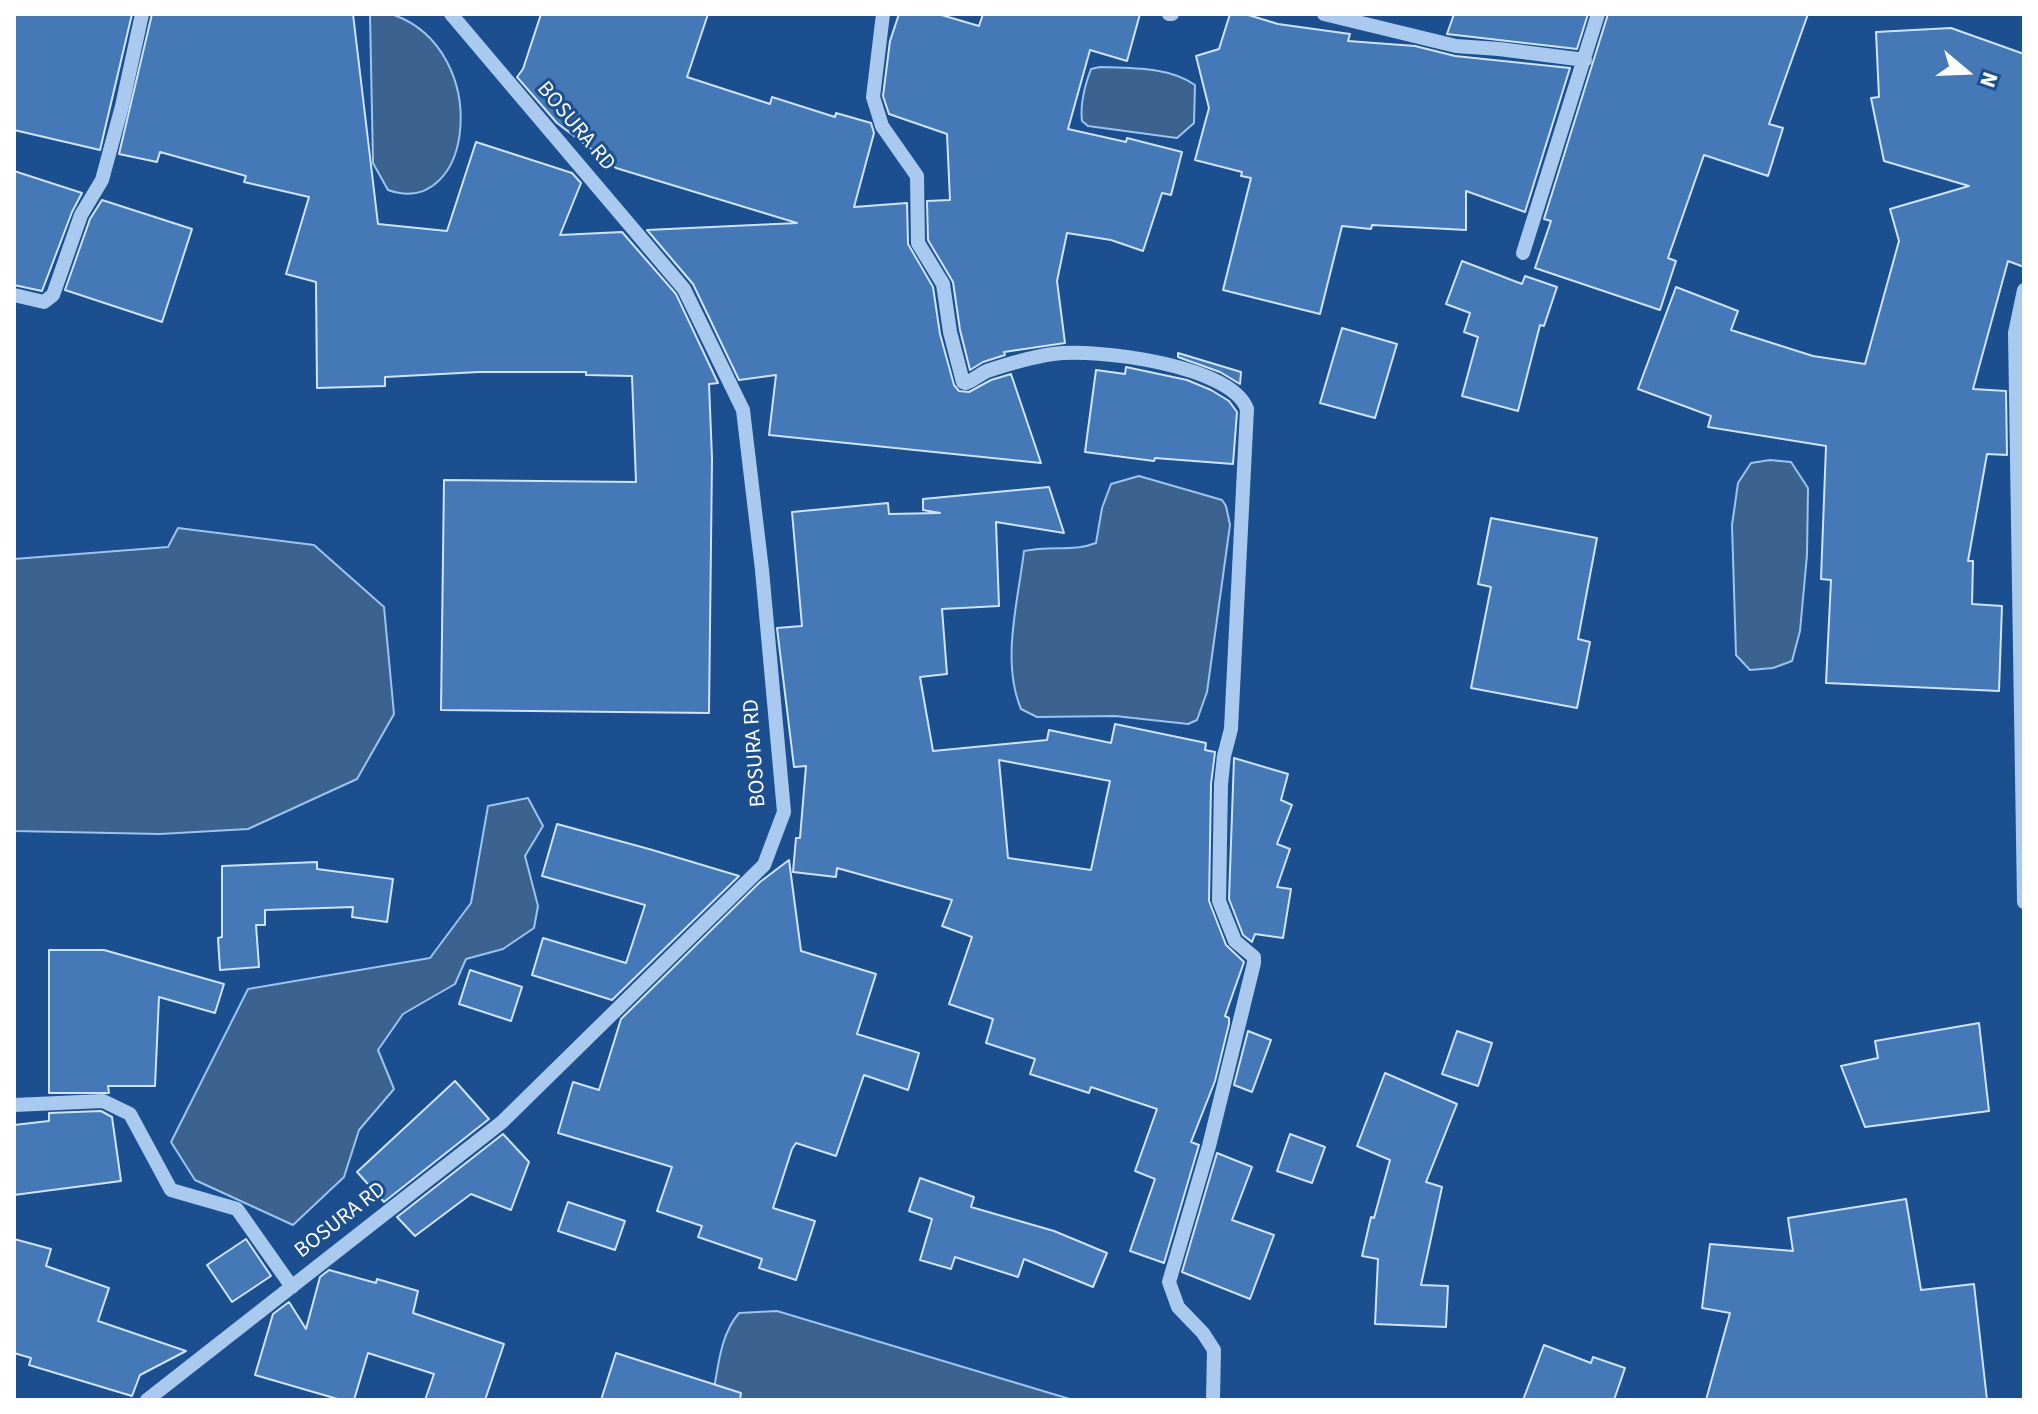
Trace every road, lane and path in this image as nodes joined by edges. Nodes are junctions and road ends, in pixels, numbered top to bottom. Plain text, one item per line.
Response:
1 (142, 14) edge
2 (451, 14) edge
3 (883, 14) edge
4 (1324, 14) edge
5 (1598, 14) edge
6 (1585, 60) junction
7 (1523, 253) dead end
8 (2024, 290) edge
9 (14, 295) edge
10 (2024, 902) edge
11 (14, 1105) edge
12 (292, 1287) junction
13 (147, 1400) edge
14 (1213, 1400) edge

1 - 9 street
2 - 12 street, BOSURA RD
3 - 14 street
4 - 6 street
5 - 6 street
6 - 7 street
8 - 10 street
11 - 12 street
12 - 13 street, BOSURA RD

